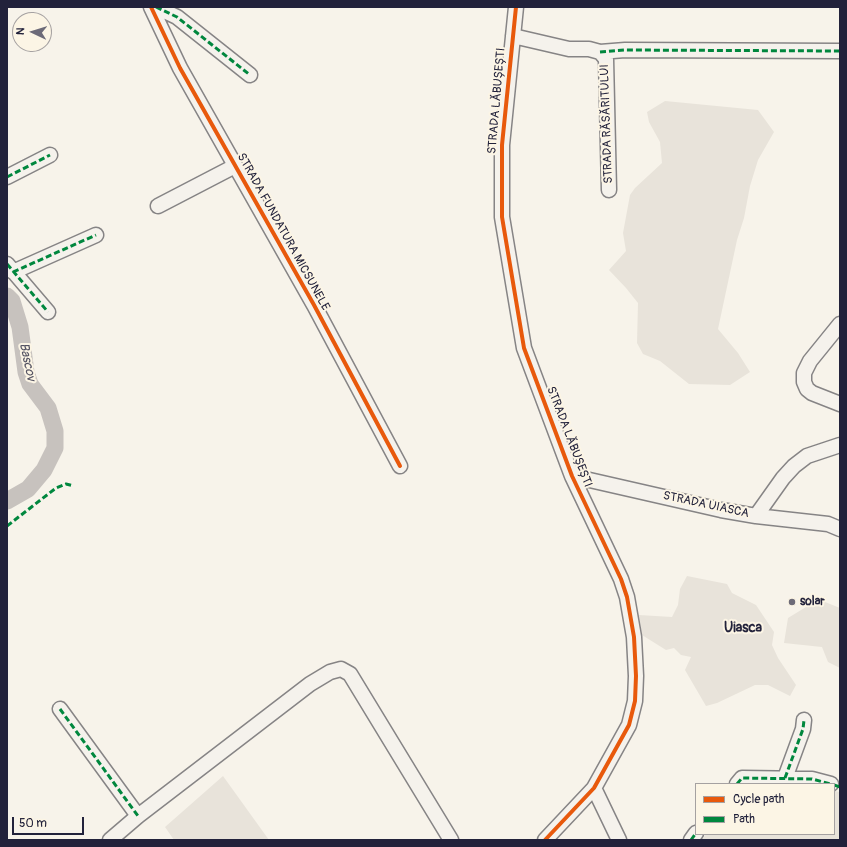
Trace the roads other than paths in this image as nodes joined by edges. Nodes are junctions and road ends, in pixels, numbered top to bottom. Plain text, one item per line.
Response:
1 (150, 7) edge
2 (156, 7) edge
3 (516, 7) edge
4 (513, 36) junction
5 (840, 51) edge
6 (600, 52) junction
7 (250, 75) dead end
8 (50, 155) dead end
9 (235, 166) junction
10 (7, 177) edge
11 (609, 190) dead end
12 (158, 206) dead end
13 (96, 235) dead end
14 (10, 268) edge
15 (48, 312) dead end
16 (840, 324) edge
17 (840, 404) edge
18 (840, 445) edge
19 (400, 466) dead end
20 (572, 476) junction
21 (756, 516) junction
22 (840, 529) edge
23 (60, 709) dead end
24 (804, 720) dead end
25 (785, 778) junction
26 (738, 783) edge
27 (827, 783) edge
28 (594, 788) junction
29 (138, 816) junction
30 (110, 840) edge
31 (451, 840) edge
32 (546, 840) edge
33 (619, 840) edge

1 - 9 street, STRADA FUNDATURA MICSUNELE
2 - 7 street
3 - 4 street, STRADA LĂBUȘEȘTI
4 - 6 street, STRADA RĂSĂRITULUI
4 - 20 street, STRADA LĂBUȘEȘTI
5 - 6 street
6 - 11 street, STRADA RĂSĂRITULUI
8 - 10 street
9 - 12 street
9 - 19 street, STRADA FUNDATURA MICSUNELE
13 - 14 street
14 - 15 street
16 - 17 street
18 - 21 street
20 - 21 street, STRADA UIASCA
20 - 28 street, STRADA LĂBUȘEȘTI
21 - 22 street, STRADA UIASCA
23 - 29 street
24 - 25 street
25 - 26 street
25 - 27 street
28 - 32 street, STRADA LĂBUȘEȘTI
28 - 33 street
29 - 30 street
29 - 31 street

